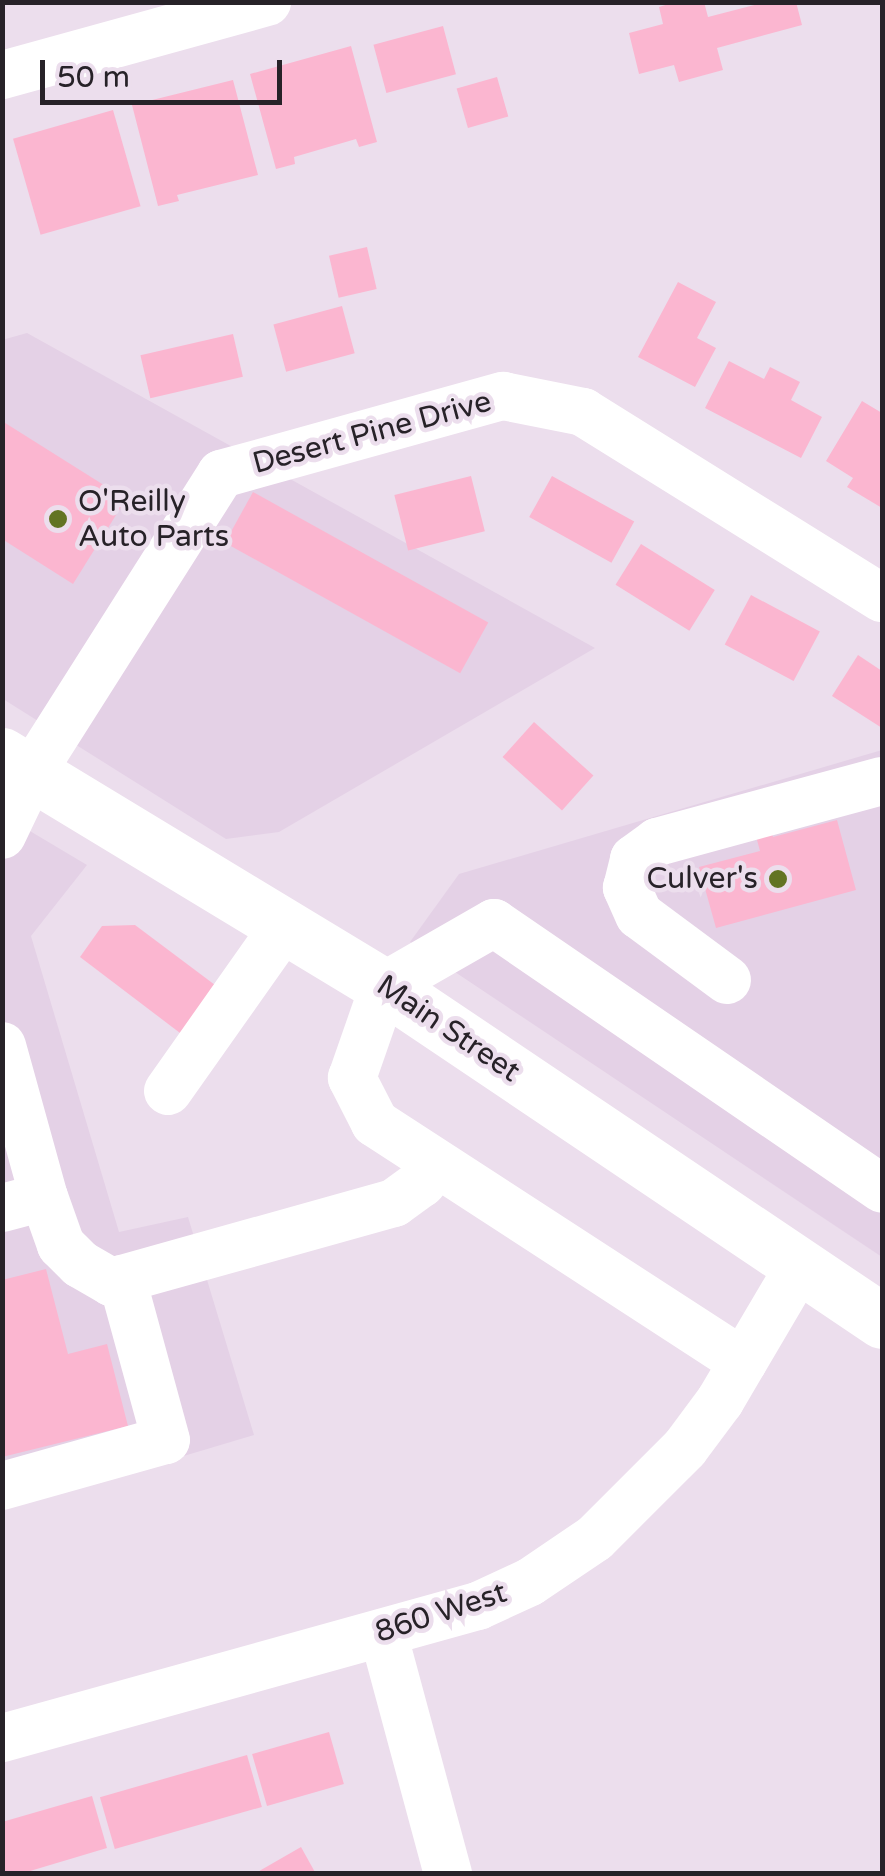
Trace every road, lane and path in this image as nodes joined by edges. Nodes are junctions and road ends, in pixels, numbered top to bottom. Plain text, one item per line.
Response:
1 (267, 2) edge
2 (2, 75) edge
3 (882, 598) edge
4 (17, 763) edge
5 (882, 782) edge
6 (2, 835) edge
7 (286, 926) junction
8 (726, 980) dead end
9 (384, 986) junction
10 (2, 1046) edge
11 (168, 1091) dead end
12 (436, 1164) junction
13 (882, 1189) edge
14 (24, 1202) edge
15 (800, 1266) junction
16 (122, 1279) junction
17 (882, 1321) edge
18 (743, 1362) junction
19 (2, 1486) edge
20 (383, 1633) junction
21 (2, 1738) edge
22 (448, 1874) edge

1 - 2 street
3 - 4 street, Desert Pine Drive
4 - 6 street, Desert Pine Drive
4 - 7 main road, Main Street
5 - 8 street
7 - 9 main road, Main Street
7 - 11 street
9 - 12 street
9 - 13 street
9 - 15 main road, Main Street
10 - 14 street
12 - 16 street
12 - 18 street
14 - 16 street
15 - 17 main road, Main Street
15 - 18 street, 860 West
16 - 19 street
18 - 20 street, 860 West
20 - 21 street, 860 West
20 - 22 street

